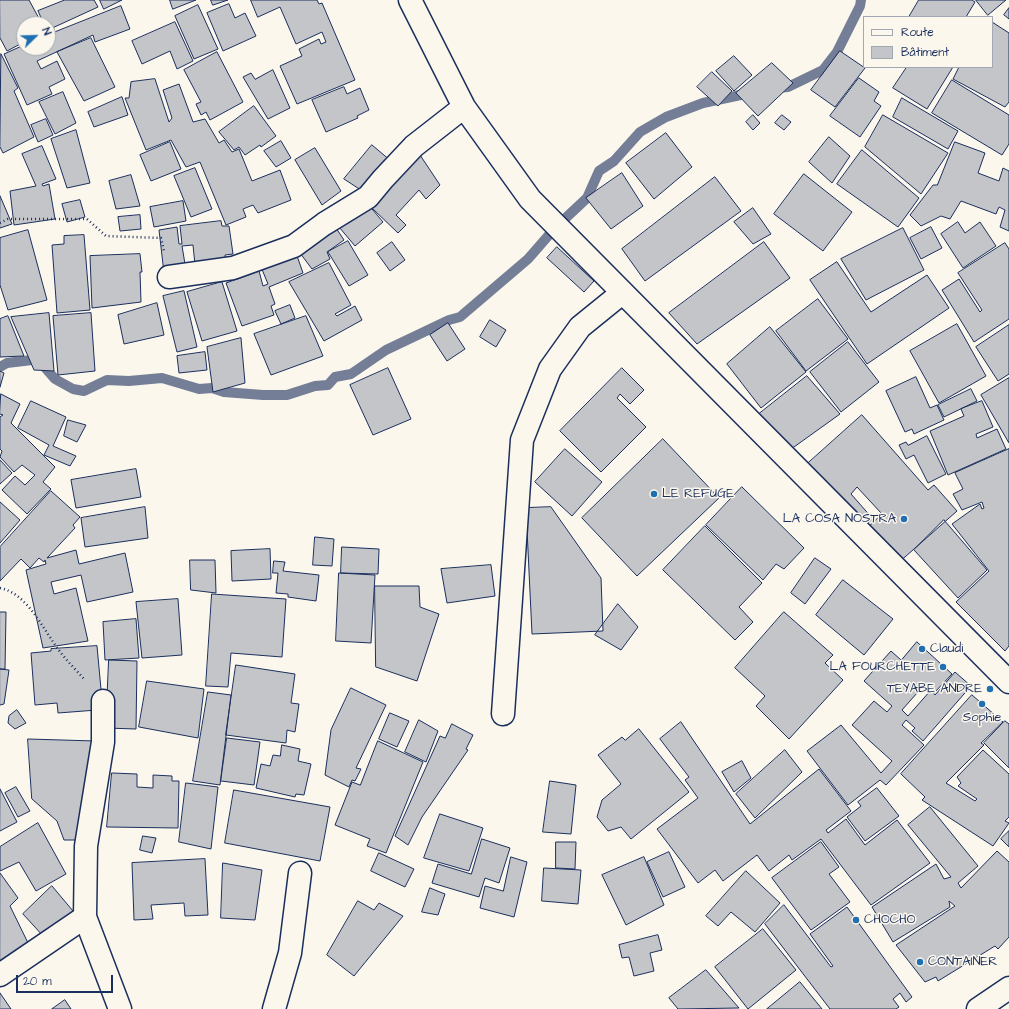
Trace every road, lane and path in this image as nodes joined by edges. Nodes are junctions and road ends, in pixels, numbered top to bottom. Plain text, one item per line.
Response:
1 (410, 0) edge
2 (464, 107) junction
3 (0, 223) edge
4 (169, 277) joint
5 (622, 293) junction
6 (0, 588) edge
7 (1009, 682) edge
8 (103, 701) joint
9 (503, 714) dead end
10 (300, 873) dead end
11 (85, 917) junction
12 (0, 975) edge
13 (1009, 988) edge
14 (120, 1009) edge
15 (274, 1009) edge
16 (978, 1009) edge

1 - 2 street
2 - 4 street
2 - 5 street
3 - 4 path
5 - 7 street
5 - 9 street
6 - 8 path
8 - 11 street
10 - 15 street
11 - 12 street
11 - 14 street
13 - 16 street

